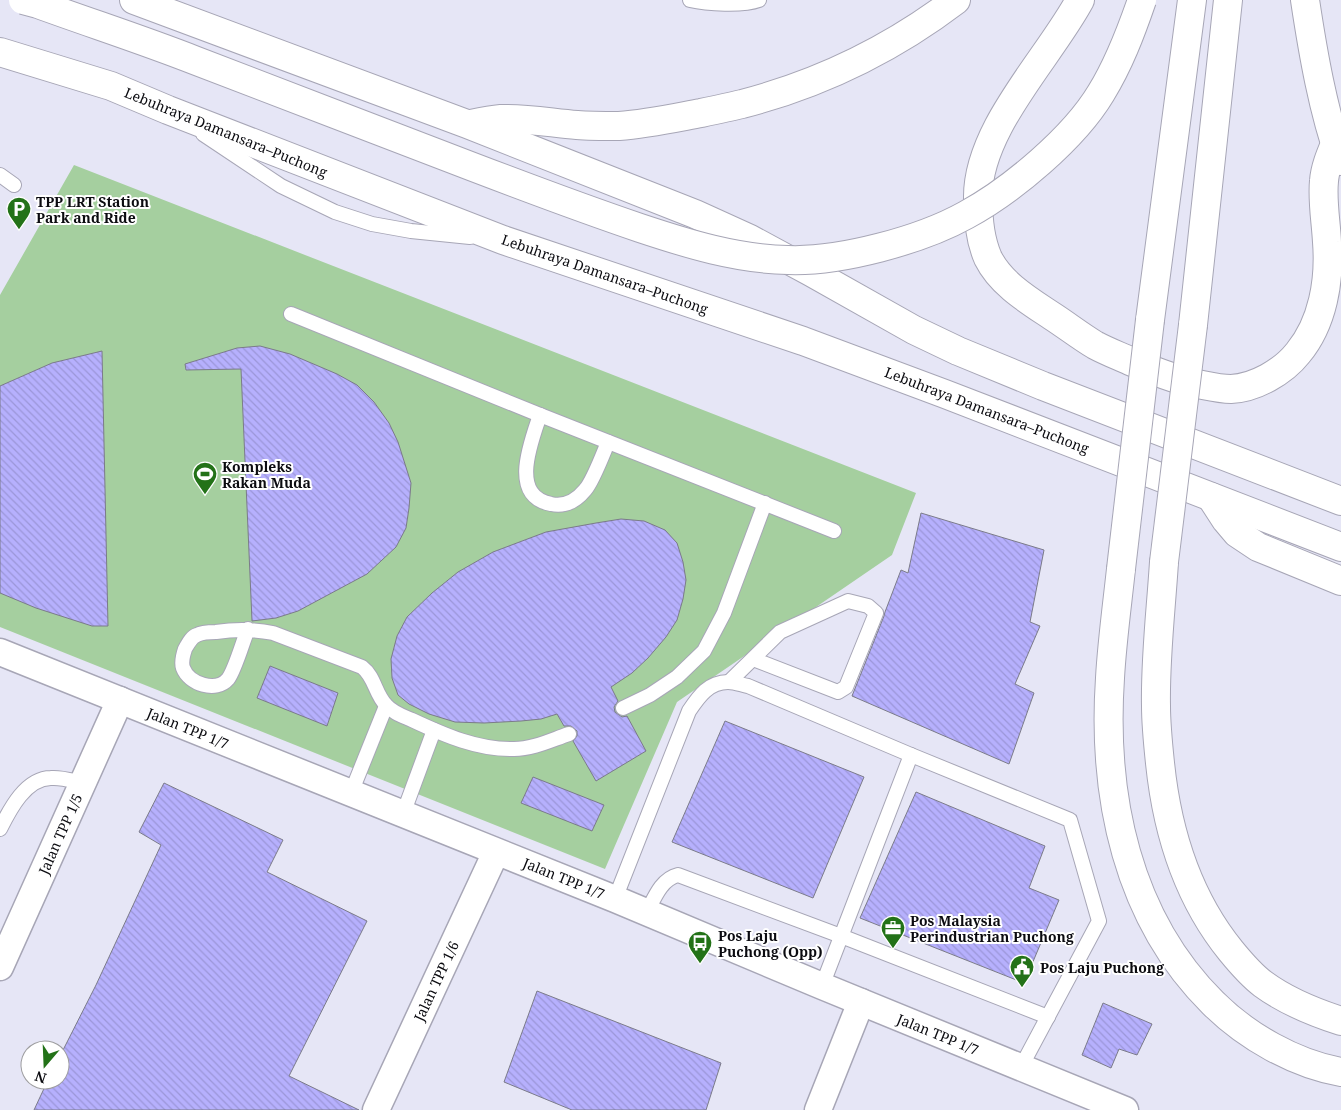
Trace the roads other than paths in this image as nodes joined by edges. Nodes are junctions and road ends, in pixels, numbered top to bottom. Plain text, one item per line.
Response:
1 (23, 0) edge
2 (134, 0) edge
3 (690, 0) edge
4 (759, 0) edge
5 (956, 0) edge
6 (1080, 0) edge
7 (1142, 0) edge
8 (1192, 0) edge
9 (1228, 0) edge
10 (1305, 0) edge
11 (0, 52) edge
12 (467, 124) junction
13 (1338, 153) edge
14 (0, 175) edge
15 (14, 185) dead end
16 (291, 314) dead end
17 (540, 415) junction
18 (608, 442) junction
19 (1211, 496) junction
20 (1341, 501) edge
21 (764, 503) junction
22 (834, 531) dead end
23 (1341, 547) edge
24 (1341, 581) edge
25 (248, 629) junction
26 (0, 652) edge
27 (753, 659) junction
28 (729, 682) junction
29 (120, 700) junction
30 (386, 706) junction
31 (622, 708) dead end
32 (434, 730) junction
33 (569, 734) dead end
34 (911, 755) junction
35 (83, 783) junction
36 (351, 793) junction
37 (403, 814) junction
38 (0, 829) edge
39 (496, 852) junction
40 (615, 899) junction
41 (647, 912) junction
42 (841, 936) junction
43 (3, 952) edge
44 (822, 986) junction
45 (861, 1002) junction
46 (1048, 1017) junction
47 (1341, 1021) edge
48 (1021, 1068) junction
49 (1341, 1072) edge
50 (376, 1110) edge
51 (818, 1110) edge
52 (1125, 1110) edge

1 - 7 highway, bridge
2 - 12 highway
3 - 4 lane
5 - 12 highway
6 - 13 highway
8 - 49 highway, bridge
9 - 47 highway, bridge
10 - 13 highway
11 - 19 highway, Lebuhraya Damansara–Puchong
12 - 20 highway
14 - 15 lane
16 - 17 lane
17 - 18 lane
17 - 18 lane
18 - 21 lane
19 - 23 highway, Lebuhraya Damansara–Puchong
19 - 24 highway
21 - 22 lane
21 - 31 lane
25 - 25 lane
25 - 30 lane
26 - 29 street, Jalan TPP 1/7
27 - 27 lane
27 - 28 lane
28 - 34 lane
28 - 40 lane
29 - 35 street, Jalan TPP 1/5
29 - 36 street, Jalan TPP 1/7
30 - 32 lane
30 - 36 lane
32 - 33 lane
32 - 37 lane
34 - 42 lane
34 - 46 lane
35 - 38 lane
35 - 43 street, Jalan TPP 1/5
36 - 37 street, Jalan TPP 1/7
37 - 39 street, Jalan TPP 1/7
39 - 40 street, Jalan TPP 1/7
39 - 50 street, Jalan TPP 1/6
40 - 41 street, Jalan TPP 1/7
41 - 42 lane
41 - 44 street, Jalan TPP 1/7
42 - 44 lane
42 - 46 lane
44 - 45 street, Jalan TPP 1/7
45 - 48 street, Jalan TPP 1/7
45 - 51 street
46 - 48 lane
48 - 52 street, Jalan TPP 1/7

